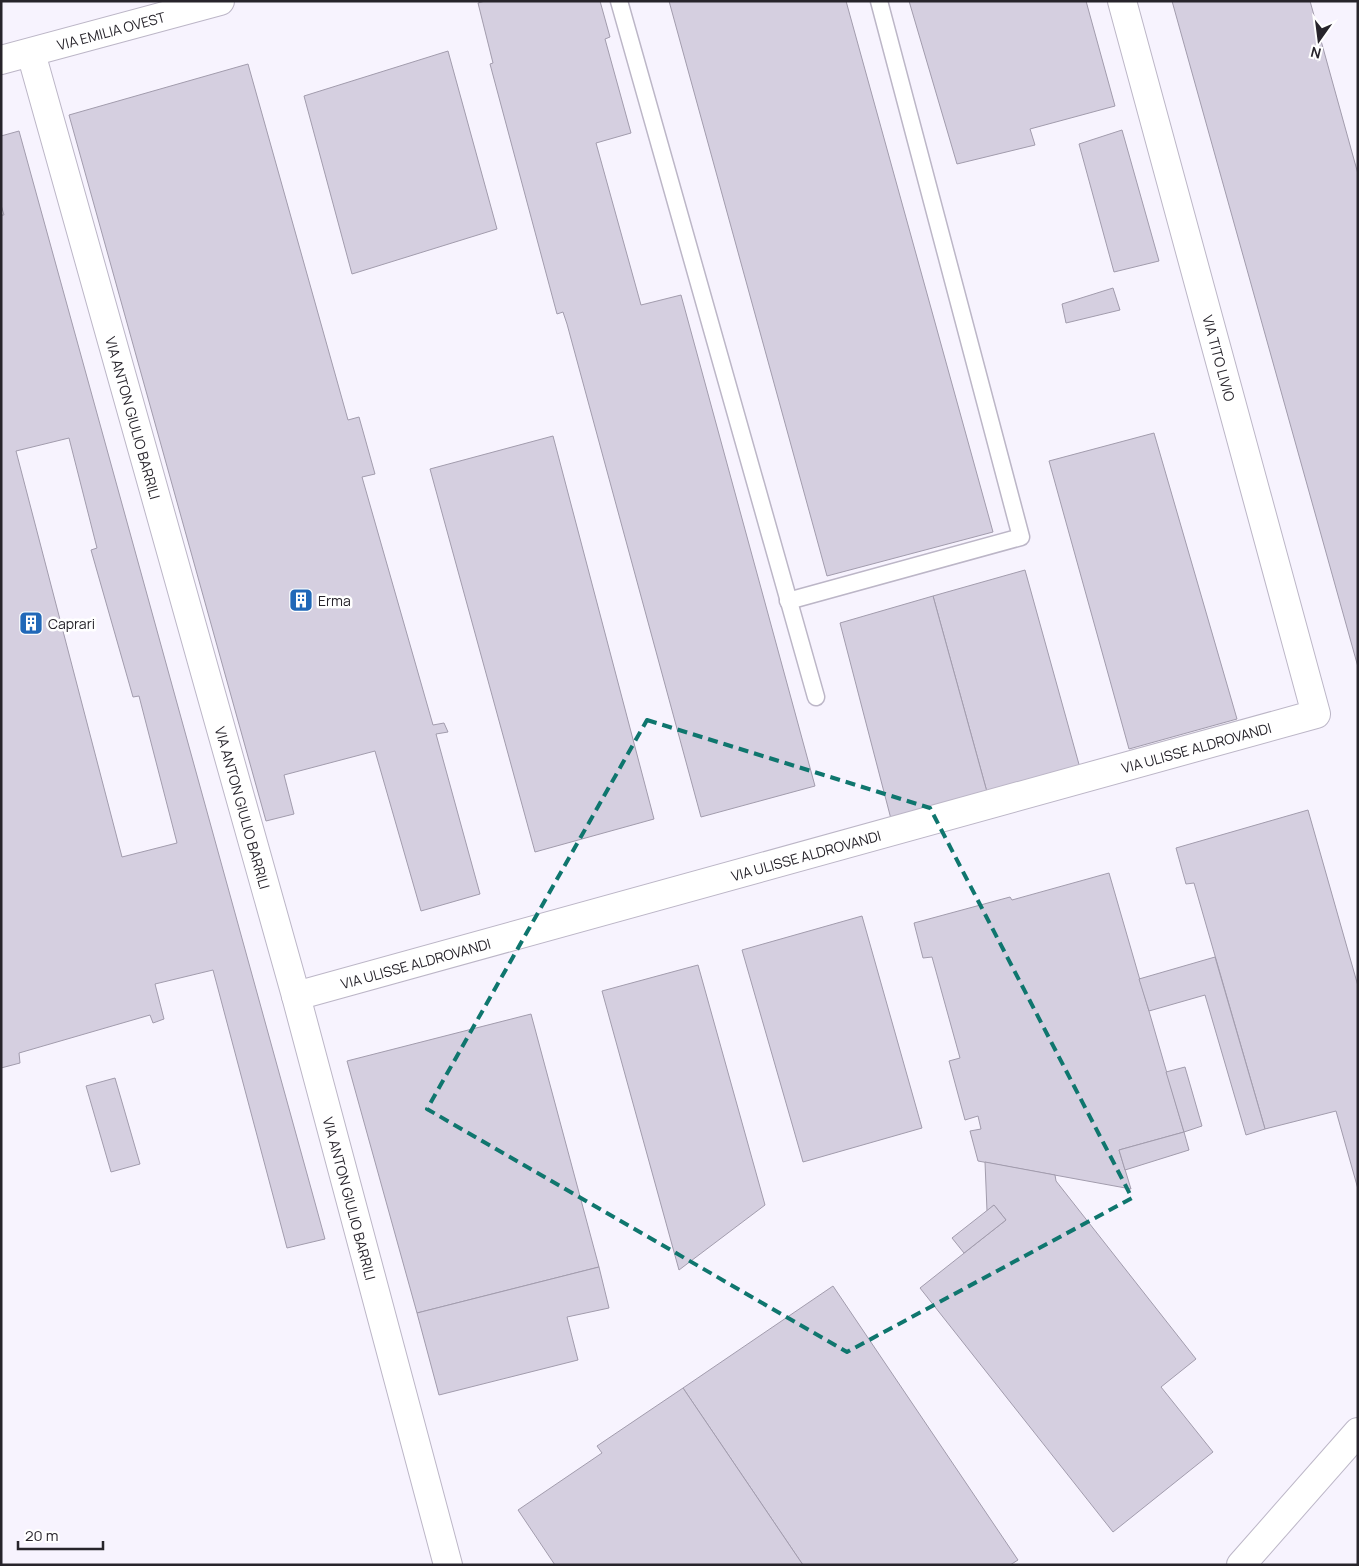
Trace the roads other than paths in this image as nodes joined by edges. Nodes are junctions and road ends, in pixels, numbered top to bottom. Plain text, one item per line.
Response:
1 (220, 1) edge
2 (619, 1) edge
3 (879, 1) edge
4 (1122, 1) edge
5 (31, 53) junction
6 (1, 60) edge
7 (788, 601) junction
8 (816, 697) dead end
9 (1316, 714) joint
10 (296, 996) junction
11 (1358, 1432) edge
12 (448, 1565) edge
13 (1241, 1565) edge

1 - 5 street, VIA EMILIA OVEST
2 - 7 lane
3 - 7 lane
4 - 9 street, VIA TITO LIVIO
5 - 6 street, VIA EMILIA OVEST
5 - 10 street, VIA ANTON GIULIO BARRILI
7 - 8 lane
9 - 10 street, VIA ULISSE ALDROVANDI
10 - 12 street, VIA ANTON GIULIO BARRILI
11 - 13 street

